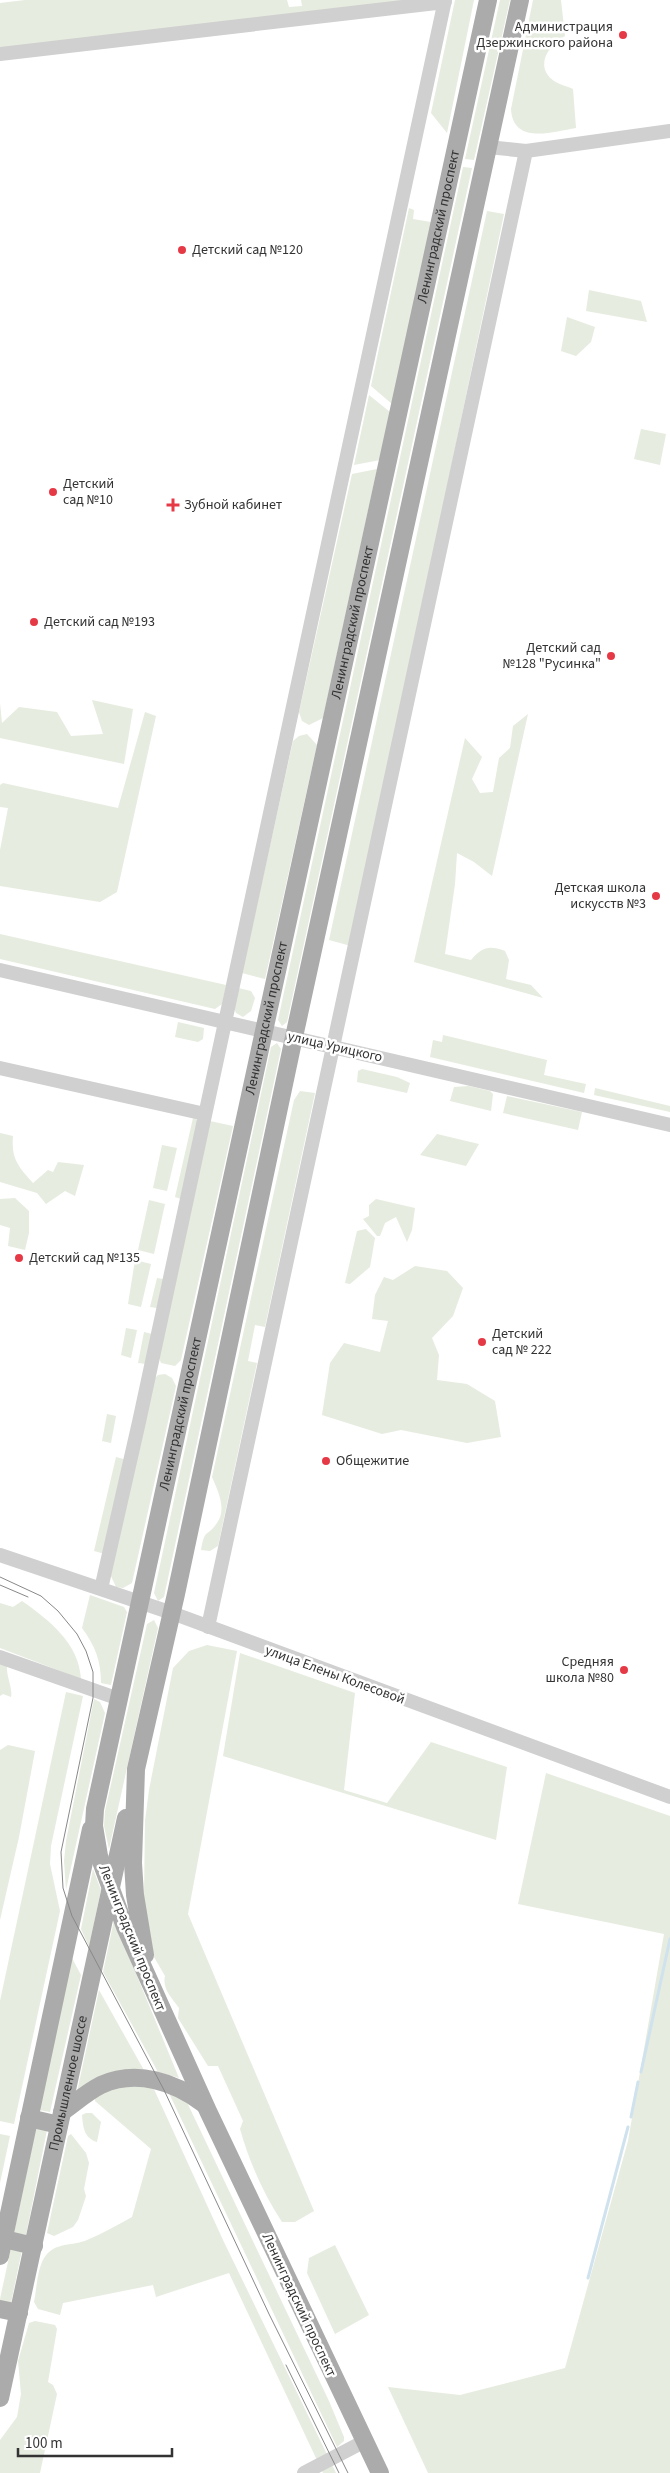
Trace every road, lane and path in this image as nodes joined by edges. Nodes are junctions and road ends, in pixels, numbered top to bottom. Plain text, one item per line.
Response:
1 (488, 0) edge
2 (520, 0) edge
3 (445, 1) edge
4 (0, 54) edge
5 (670, 131) edge
6 (488, 146) junction
7 (526, 151) junction
8 (0, 970) edge
9 (225, 1022) junction
10 (265, 1031) junction
11 (294, 1037) junction
12 (333, 1046) junction
13 (0, 1068) edge
14 (205, 1114) junction
15 (670, 1125) edge
16 (0, 1555) edge
17 (101, 1589) junction
18 (140, 1603) junction
19 (172, 1614) junction
20 (208, 1627) junction
21 (0, 1657) edge
22 (119, 1699) junction
23 (136, 1769) junction
24 (670, 1797) edge
25 (95, 1809) junction
26 (110, 1890) junction
27 (169, 2027) junction
28 (205, 2105) junction
29 (28, 2118) junction
30 (61, 2119) junction
31 (34, 2246) junction
32 (2, 2247) edge
33 (0, 2309) edge
34 (19, 2313) junction
35 (0, 2398) edge
36 (365, 2441) junction
37 (304, 2473) edge
38 (380, 2473) edge

1 - 10 main road, Ленинградский проспект
2 - 6 main road, Ленинградский проспект
3 - 4 street
3 - 9 street
5 - 7 street
6 - 7 street
6 - 11 main road, Ленинградский проспект
7 - 12 street
8 - 9 street, улица Урицкого
9 - 10 street, улица Урицкого
9 - 14 street
10 - 11 street, улица Урицкого
10 - 18 main road, Ленинградский проспект
11 - 12 street, улица Урицкого
11 - 19 main road, Ленинградский проспект
12 - 15 street, улица Урицкого
12 - 20 street
13 - 14 street
14 - 17 street
16 - 17 street, улица Елены Колесовой
17 - 18 street, улица Елены Колесовой
18 - 19 street, улица Елены Колесовой
18 - 22 main road, Ленинградский проспект
19 - 20 street, улица Елены Колесовой
19 - 23 main road, Ленинградский проспект
20 - 24 street, улица Елены Колесовой
21 - 22 street
22 - 25 main road, Ленинградский проспект
23 - 26 main road, Промышленное шоссе
23 - 27 main road, Ленинградский проспект
25 - 26 main road, Ленинградский проспект
25 - 29 main road
26 - 27 main road, Ленинградский проспект
26 - 30 main road, Промышленное шоссе
27 - 28 main road, Ленинградский проспект
28 - 30 main road
28 - 36 main road, Ленинградский проспект
29 - 30 main road
29 - 32 main road
30 - 31 main road, Промышленное шоссе
31 - 32 main road
31 - 34 main road, Промышленное шоссе
33 - 34 main road
34 - 35 main road, Промышленное шоссе
36 - 37 street
36 - 38 main road, Ленинградский проспект

